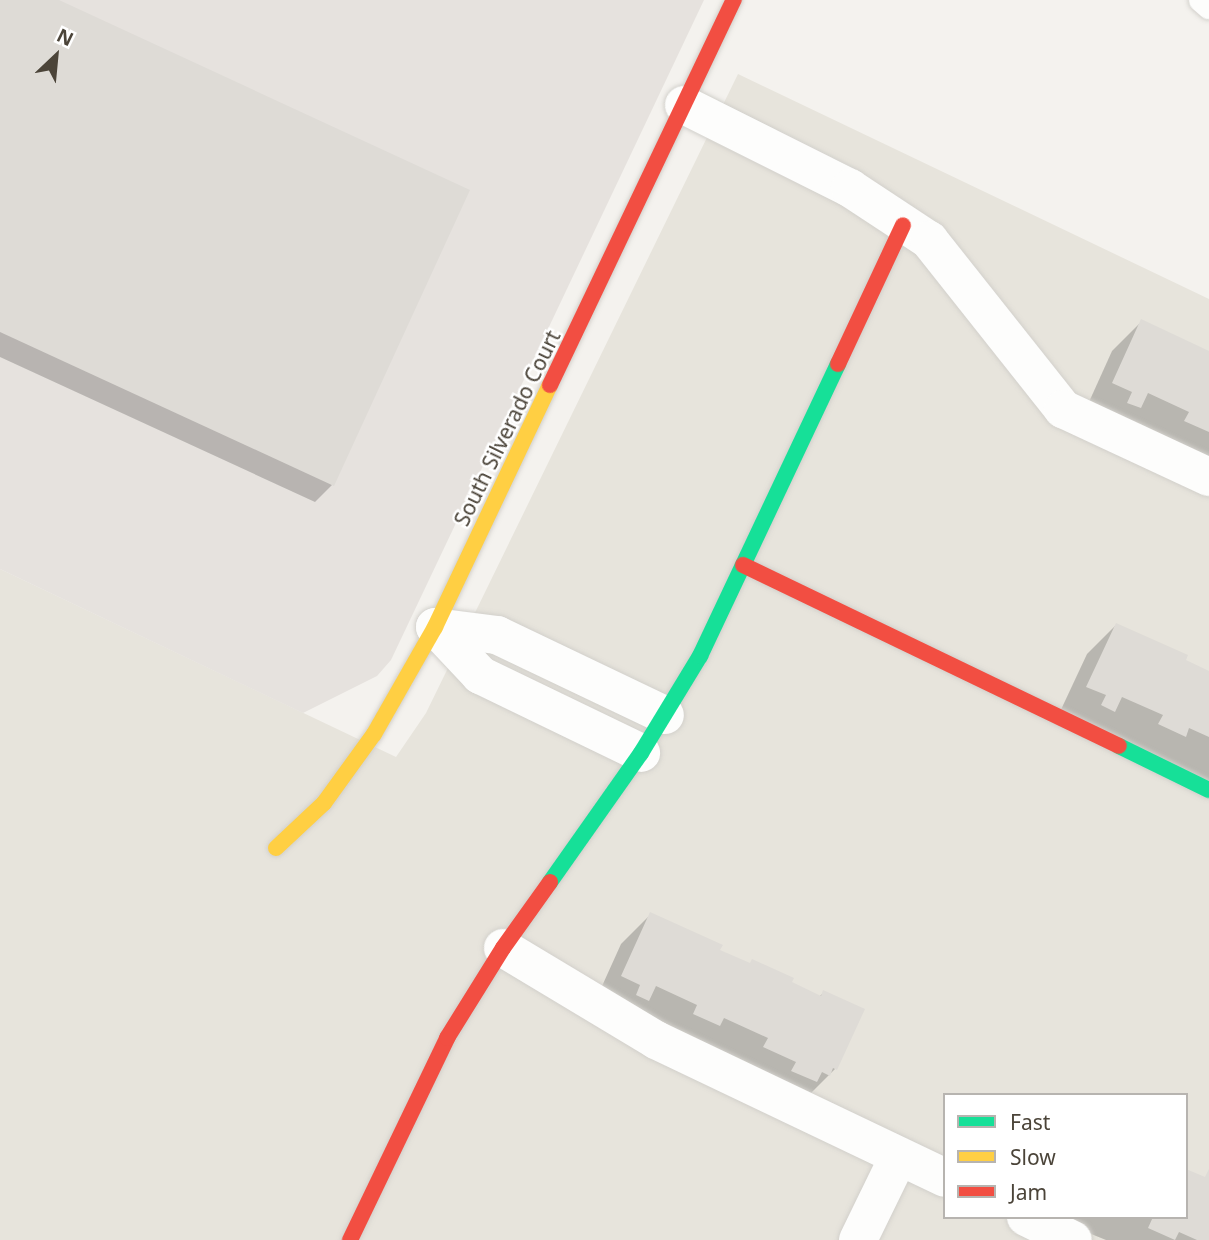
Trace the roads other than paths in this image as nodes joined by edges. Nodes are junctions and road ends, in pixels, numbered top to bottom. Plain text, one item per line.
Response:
1 (734, 0) edge
2 (1201, 0) edge
3 (1209, 7) edge
4 (684, 105) junction
5 (903, 225) junction
6 (1209, 477) edge
7 (743, 565) junction
8 (435, 627) junction
9 (665, 715) junction
10 (641, 753) junction
11 (1209, 790) edge
12 (276, 848) dead end
13 (503, 948) junction
14 (899, 1156) junction
15 (943, 1177) edge
16 (1030, 1219) edge
17 (350, 1240) edge
18 (859, 1240) edge
19 (1073, 1240) edge

1 - 4 street, South Silverado Court
2 - 3 lane
4 - 5 street
4 - 8 street, South Silverado Court
5 - 6 street
5 - 7 street
7 - 9 street
7 - 11 street
8 - 9 street
8 - 10 street
8 - 12 street, South Silverado Court
9 - 10 street
10 - 13 street
13 - 14 street
13 - 17 street
14 - 15 street
14 - 18 street
16 - 19 street

